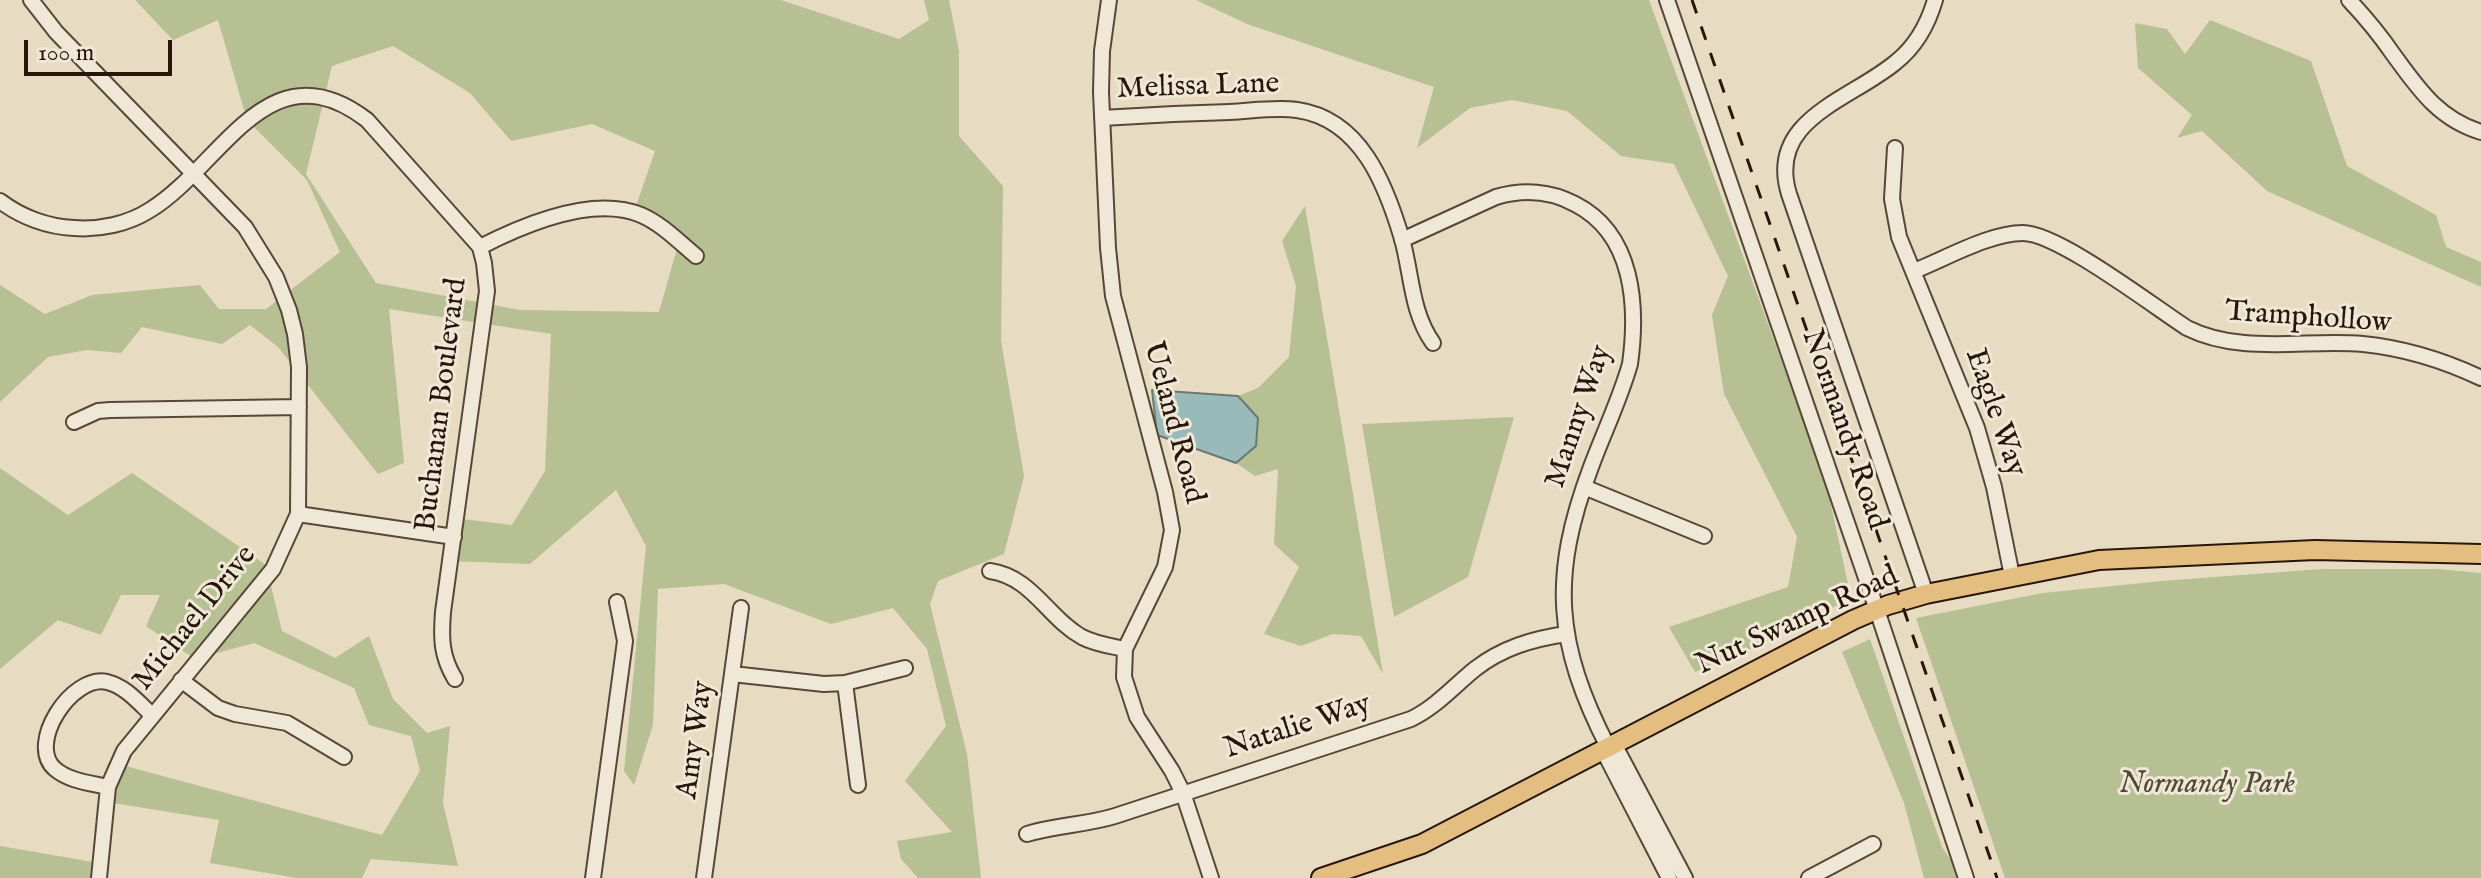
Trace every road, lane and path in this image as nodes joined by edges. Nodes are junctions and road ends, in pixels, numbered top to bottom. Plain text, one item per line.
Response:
1 (31, 0) edge
2 (1109, 0) edge
3 (1667, 0) edge
4 (1935, 0) edge
5 (2349, 0) edge
6 (1102, 118) junction
7 (2481, 132) edge
8 (1895, 148) dead end
9 (193, 173) junction
10 (0, 201) edge
11 (1402, 240) junction
12 (480, 247) junction
13 (696, 256) dead end
14 (1914, 271) junction
15 (1433, 343) dead end
16 (2481, 378) edge
17 (299, 407) junction
18 (74, 422) dead end
19 (1584, 487) junction
20 (298, 514) junction
21 (1704, 536) dead end
22 (454, 537) junction
23 (2481, 554) edge
24 (990, 571) dead end
25 (2012, 576) junction
26 (1926, 594) junction
27 (617, 602) dead end
28 (741, 608) dead end
29 (1877, 610) junction
30 (1566, 634) junction
31 (1125, 649) junction
32 (905, 668) dead end
33 (732, 674) junction
34 (455, 679) dead end
35 (181, 680) junction
36 (845, 683) junction
37 (152, 715) junction
38 (1609, 747) junction
39 (344, 757) dead end
40 (858, 785) dead end
41 (108, 787) junction
42 (1183, 793) junction
43 (1027, 834) dead end
44 (1659, 843) junction
45 (1873, 844) dead end
46 (99, 878) edge
47 (593, 878) edge
48 (704, 878) edge
49 (1211, 878) edge
50 (1321, 878) edge
51 (1669, 878) edge
52 (1685, 878) edge
53 (1811, 878) edge
54 (1966, 878) edge

1 - 9 street, Michael Drive
2 - 6 street, Ueland Road
3 - 29 street, Normandy Road
4 - 26 street
5 - 7 street
6 - 11 street, Melissa Lane
6 - 31 street, Ueland Road
8 - 14 street, Eagle Way
9 - 10 street, Buchanan Boulevard
9 - 12 street, Buchanan Boulevard
9 - 17 street, Michael Drive
11 - 15 street, Melissa Lane
11 - 19 street, Manny Way
12 - 13 street
12 - 22 street, Buchanan Boulevard
14 - 16 street, Tramphollow
14 - 25 street, Eagle Way
17 - 18 street
17 - 20 street, Michael Drive
19 - 21 street
19 - 30 street, Manny Way
20 - 22 street
20 - 35 street, Michael Drive
22 - 34 street, Buchanan Boulevard
23 - 25 main road, Nut Swamp Road
24 - 31 street
25 - 26 main road, Nut Swamp Road
26 - 29 main road, Nut Swamp Road
27 - 47 street
28 - 33 street, Amy Way
29 - 38 main road, Nut Swamp Road
29 - 54 street, Normandy Road
30 - 38 street, Manny Way
30 - 42 street, Natalie Way
31 - 42 street, Ueland Road
32 - 36 street
33 - 36 street
33 - 48 street, Amy Way
35 - 37 street, Michael Drive
35 - 39 street
36 - 40 street
37 - 41 street, Michael Drive
37 - 41 street
38 - 44 street, Manny Way
38 - 50 main road, Nut Swamp Road
41 - 46 street, Michael Drive
42 - 43 street, Natalie Way
42 - 49 street, Ueland Road
44 - 51 street
44 - 52 street
45 - 53 street

